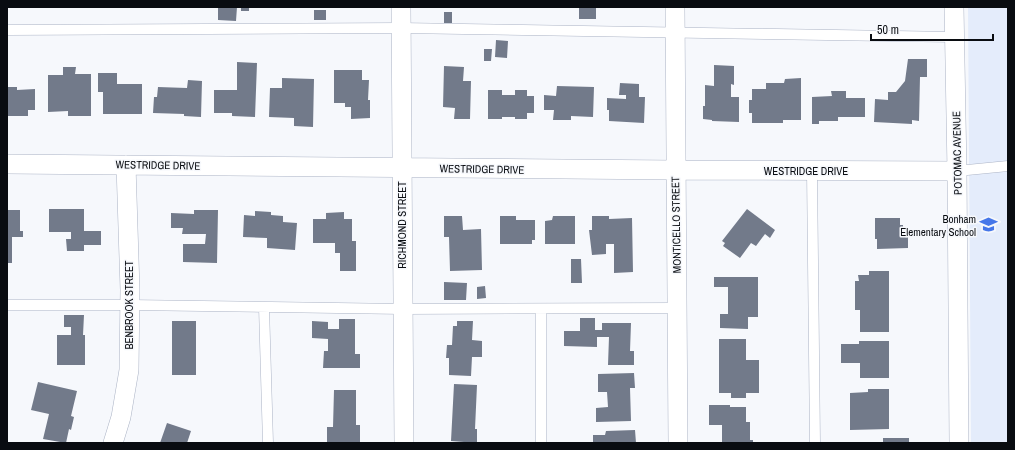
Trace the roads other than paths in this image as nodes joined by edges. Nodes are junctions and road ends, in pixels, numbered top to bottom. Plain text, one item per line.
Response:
1 (401, 7) edge
2 (675, 7) edge
3 (954, 7) edge
4 (401, 28) junction
5 (7, 30) edge
6 (675, 32) junction
7 (954, 37) junction
8 (7, 164) edge
9 (126, 165) junction
10 (1008, 166) edge
11 (402, 168) junction
12 (676, 170) junction
13 (812, 171) junction
14 (957, 171) junction
15 (7, 305) edge
16 (130, 305) junction
17 (264, 307) junction
18 (677, 308) junction
19 (403, 309) junction
20 (540, 309) junction
21 (113, 443) edge
22 (268, 443) edge
23 (404, 443) edge
24 (541, 443) edge
25 (678, 443) edge
26 (815, 443) edge
27 (959, 443) edge

1 - 4 street, RICHMOND STREET
2 - 6 street, MONTICELLO STREET
3 - 7 street, POTOMAC AVENUE
4 - 5 lane
4 - 6 lane
4 - 11 street, RICHMOND STREET
6 - 7 lane
6 - 12 street, MONTICELLO STREET
7 - 14 street, POTOMAC AVENUE
8 - 9 street, WESTRIDGE DRIVE
9 - 11 street, WESTRIDGE DRIVE
9 - 16 street, BENBROOK STREET
10 - 14 lane
11 - 12 street, WESTRIDGE DRIVE
11 - 19 street, RICHMOND STREET
12 - 13 street, WESTRIDGE DRIVE
12 - 18 street, MONTICELLO STREET
13 - 14 street, WESTRIDGE DRIVE
13 - 26 lane
14 - 27 street, POTOMAC AVENUE
15 - 16 lane
16 - 17 lane
16 - 21 street, BENBROOK STREET
17 - 19 lane
17 - 22 lane
18 - 20 lane
18 - 25 street, MONTICELLO STREET
19 - 20 lane
19 - 23 street, RICHMOND STREET
20 - 24 lane

